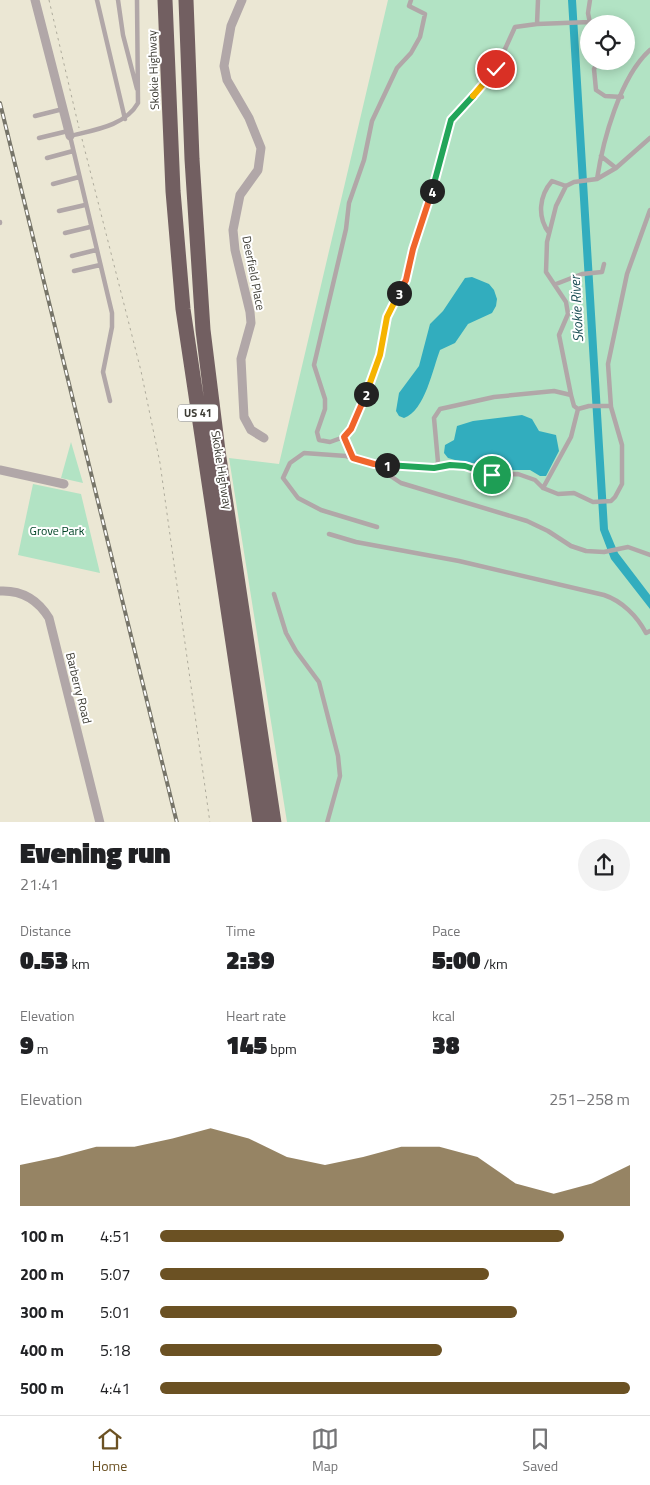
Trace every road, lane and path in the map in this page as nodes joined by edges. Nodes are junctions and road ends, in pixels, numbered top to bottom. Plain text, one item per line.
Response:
1 (35, 0) edge
2 (49, 0) edge
3 (97, 0) edge
4 (118, 0) edge
5 (137, 0) edge
6 (165, 0) edge
7 (186, 0) edge
8 (242, 0) edge
9 (411, 0) edge
10 (538, 0) edge
11 (590, 0) edge
12 (589, 15) edge
13 (580, 23) edge
14 (537, 24) junction
15 (650, 50) edge
16 (594, 70) edge
17 (139, 94) junction
18 (622, 97) junction
19 (63, 109) junction
20 (35, 116) dead end
21 (125, 119) junction
22 (69, 134) junction
23 (80, 134) junction
24 (40, 138) dead end
25 (650, 138) edge
26 (73, 151) junction
27 (601, 156) junction
28 (47, 158) dead end
29 (616, 168) junction
30 (79, 177) junction
31 (597, 179) junction
32 (53, 184) dead end
33 (566, 186) junction
34 (84, 205) junction
35 (650, 210) edge
36 (59, 211) dead end
37 (90, 227) junction
38 (65, 233) dead end
39 (549, 233) junction
40 (96, 250) junction
41 (72, 256) dead end
42 (604, 264) dead end
43 (100, 265) junction
44 (74, 272) dead end
45 (556, 284) junction
46 (571, 395) junction
47 (110, 401) dead end
48 (611, 406) junction
49 (578, 409) junction
50 (344, 437) junction
51 (264, 438) dead end
52 (353, 458) junction
53 (374, 464) junction
54 (434, 468) junction
55 (0, 470) edge
56 (64, 484) dead end
57 (542, 488) junction
58 (377, 527) dead end
59 (329, 534) dead end
60 (650, 556) edge
61 (0, 591) edge
62 (274, 594) dead end
63 (650, 631) edge
64 (100, 822) edge
65 (210, 822) edge
66 (260, 822) edge
67 (274, 822) edge
68 (327, 822) edge

1 - 19 street
2 - 23 path
3 - 21 lane
4 - 17 lane
5 - 17 lane
6 - 66 highway, Skokie Highway / US 41
7 - 67 highway, Skokie Highway / US 41
8 - 51 street, Deerfield Place
9 - 50 lane
10 - 14 lane
11 - 12 lane
13 - 14 lane
14 - 50 lane
15 - 18 lane
16 - 18 lane
17 - 21 lane
18 - 27 lane
19 - 20 lane
19 - 22 street
21 - 23 lane
22 - 23 lane
22 - 24 lane
22 - 26 lane
23 - 65 path
25 - 29 lane
26 - 28 lane
26 - 30 lane
27 - 29 lane
27 - 31 lane
29 - 31 lane
30 - 32 lane
30 - 34 lane
31 - 33 lane
33 - 39 lane
33 - 39 lane
34 - 36 lane
34 - 37 lane
35 - 48 lane
37 - 38 lane
37 - 40 lane
39 - 45 lane
40 - 41 lane
40 - 43 lane
42 - 45 lane
43 - 44 lane
43 - 47 lane
45 - 46 lane
46 - 49 lane
46 - 54 lane
48 - 49 lane
48 - 57 lane
49 - 57 lane
50 - 52 lane
52 - 53 lane
52 - 58 lane
53 - 54 lane
53 - 60 lane
54 - 57 lane
55 - 56 street
59 - 63 lane
61 - 64 street, Barberry Road
62 - 68 lane

